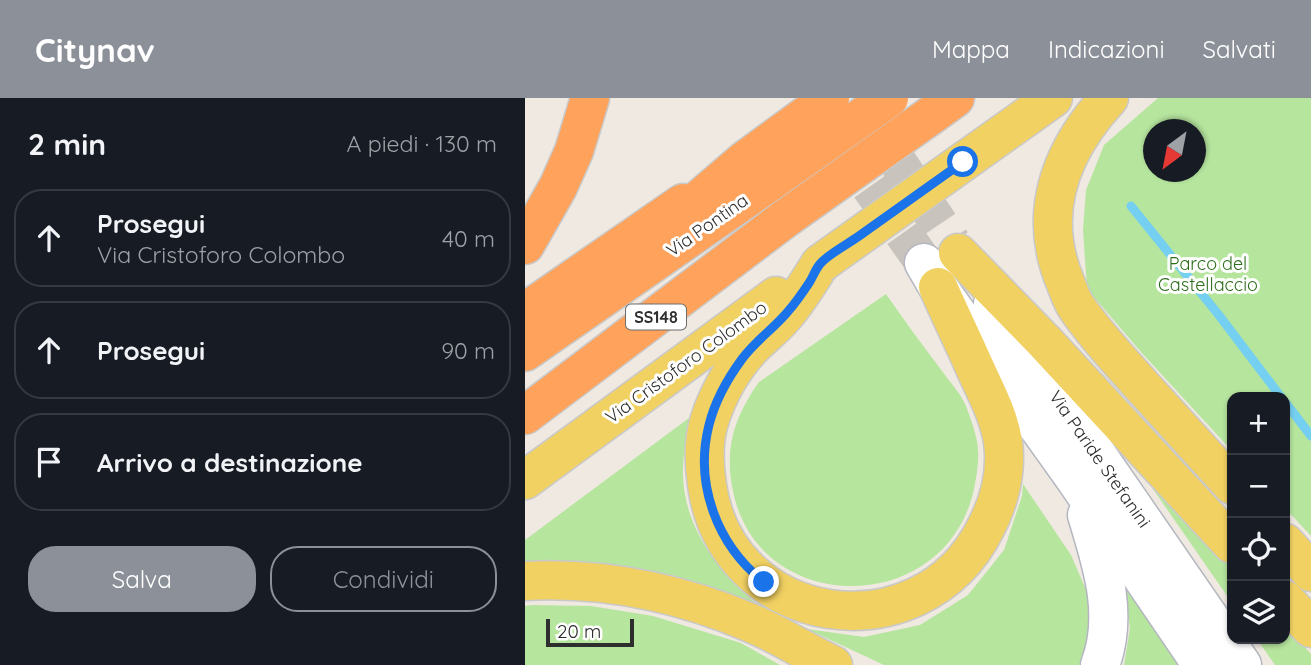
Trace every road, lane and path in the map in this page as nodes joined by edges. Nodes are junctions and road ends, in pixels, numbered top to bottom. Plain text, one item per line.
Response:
1 (590, 98) edge
2 (830, 98) edge
3 (889, 98) edge
4 (1053, 98) edge
5 (1109, 98) edge
6 (943, 107) edge
7 (754, 173) junction
8 (525, 245) edge
9 (943, 262) junction
10 (820, 264) junction
11 (525, 312) edge
12 (525, 350) edge
13 (525, 415) edge
14 (1227, 479) edge
15 (525, 480) edge
16 (1076, 480) junction
17 (1227, 539) edge
18 (1290, 549) edge
19 (1311, 572) edge
20 (525, 581) edge
21 (1290, 605) edge
22 (1192, 621) junction
23 (1311, 628) edge
24 (831, 664) edge
25 (1100, 665) edge
26 (1202, 665) edge
27 (1242, 665) edge

1 - 8 highway
2 - 7 highway, bridge
3 - 7 highway, Via Pontina / SS148, bridge
4 - 10 main road, Via Cristoforo Colombo, bridge
5 - 14 main road
6 - 13 highway, SS148, bridge
7 - 11 highway
7 - 12 highway, Via Pontina / SS148
9 - 10 main road
9 - 16 street, Via Paride Stefanini
9 - 17 main road
9 - 22 street, Via Paride Stefanini
10 - 15 main road, Via Cristoforo Colombo
16 - 22 street, Via Paride Stefanini
16 - 25 street
18 - 19 main road
20 - 24 main road
21 - 23 main road
22 - 26 street, Via Paride Stefanini
22 - 27 street, Via Paride Stefanini

